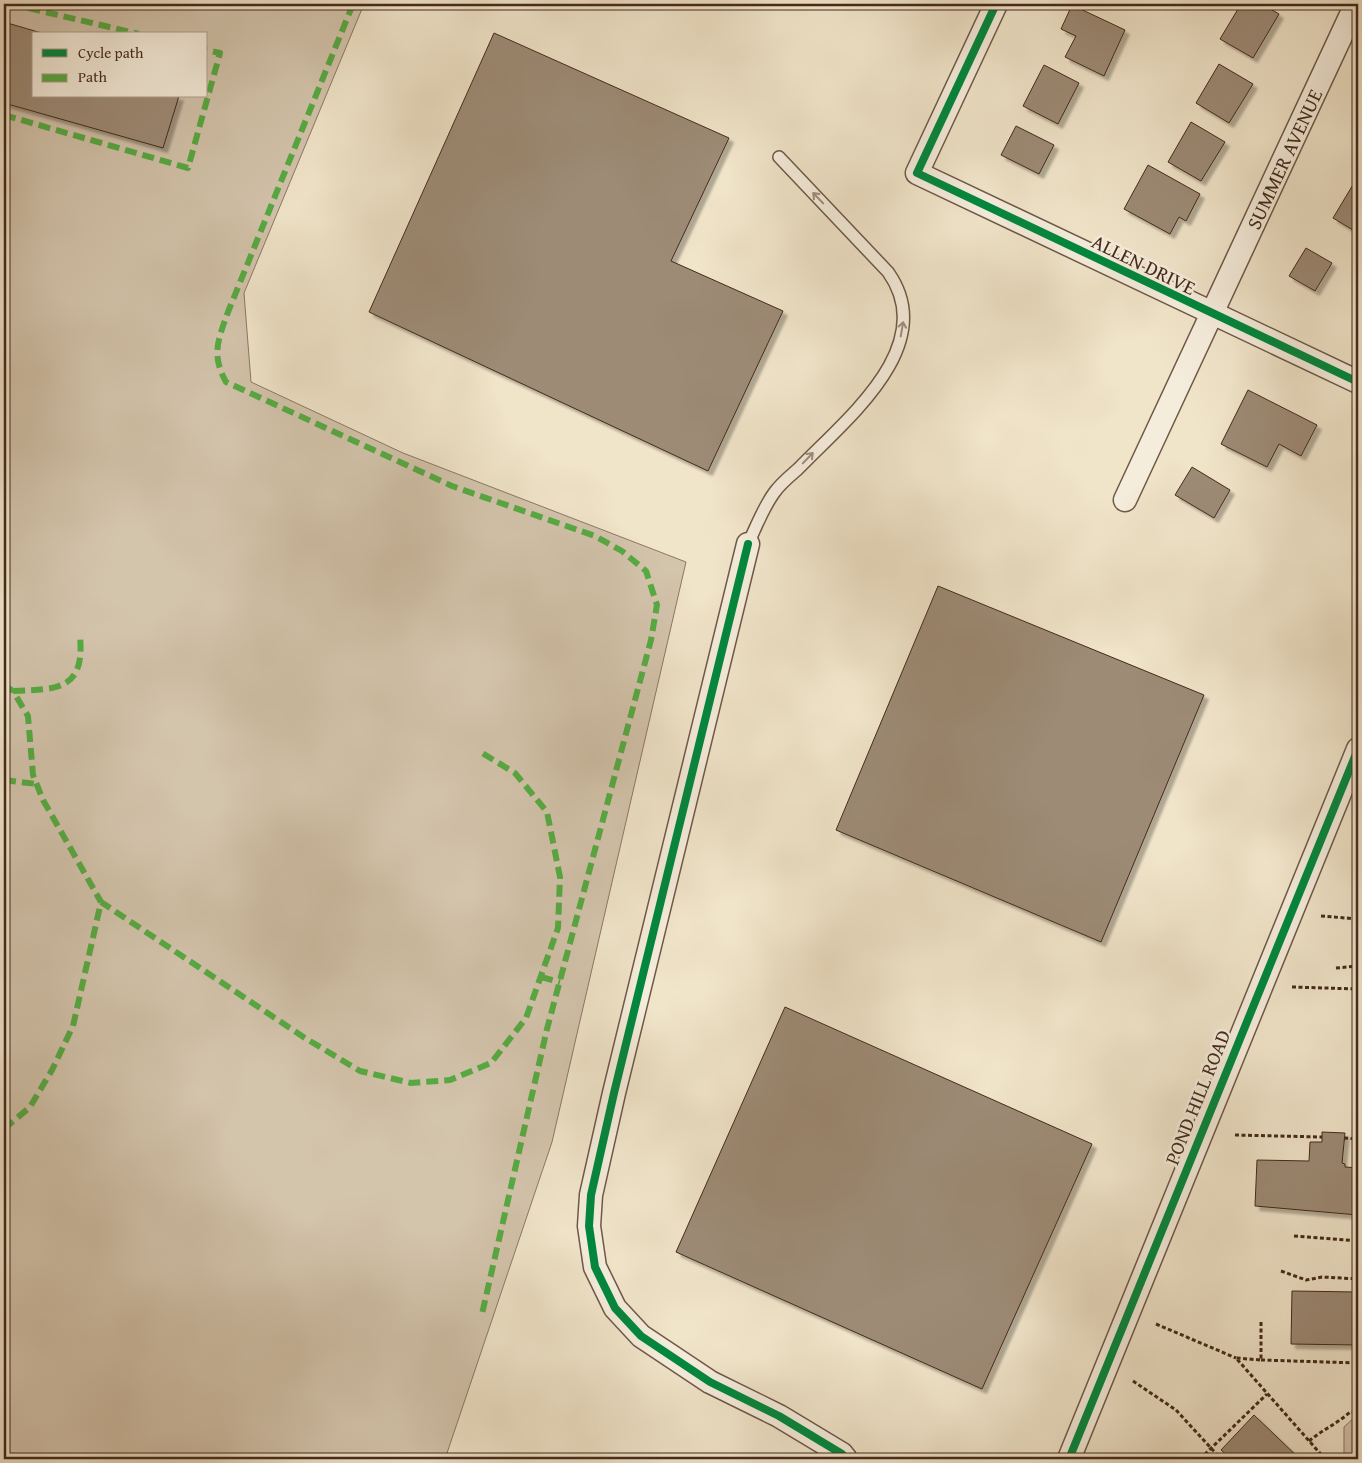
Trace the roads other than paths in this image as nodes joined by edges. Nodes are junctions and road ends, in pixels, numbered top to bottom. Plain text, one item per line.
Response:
1 (996, 4) edge
2 (1354, 16) edge
3 (779, 157) dead end
4 (1212, 314) junction
5 (1358, 382) edge
6 (1125, 500) dead end
7 (748, 544) joint
8 (1358, 748) edge
9 (846, 1459) edge
10 (1069, 1459) edge

1 - 4 street, ALLEN DRIVE
2 - 4 street, SUMMER AVENUE
7 -> 3 lane
4 - 5 street, ALLEN DRIVE
4 - 6 street, SUMMER AVENUE
7 - 9 street
8 - 10 street, POND HILL ROAD

